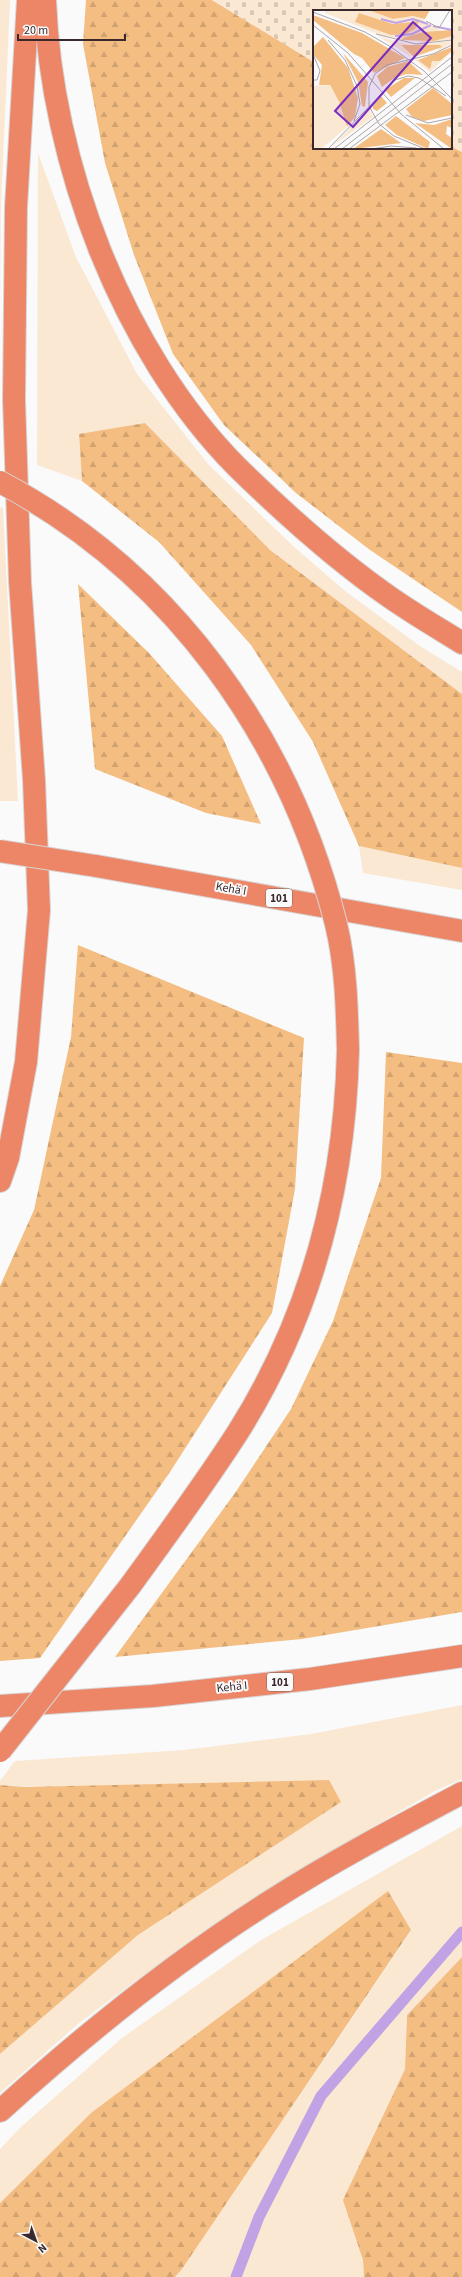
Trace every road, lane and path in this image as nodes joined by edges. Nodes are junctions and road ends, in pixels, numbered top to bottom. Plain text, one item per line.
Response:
1 (28, 0) edge
2 (44, 0) edge
3 (0, 482) edge
4 (462, 644) edge
5 (0, 851) edge
6 (462, 931) edge
7 (0, 1181) edge
8 (462, 1656) edge
9 (0, 1706) edge
10 (0, 1751) edge
11 (462, 1793) edge
12 (0, 2111) edge

1 - 7 highway
2 - 4 highway
3 - 10 highway, bridge
5 - 6 highway, Kehä I / 101, bridge
8 - 9 highway, Kehä I / 101
11 - 12 highway

